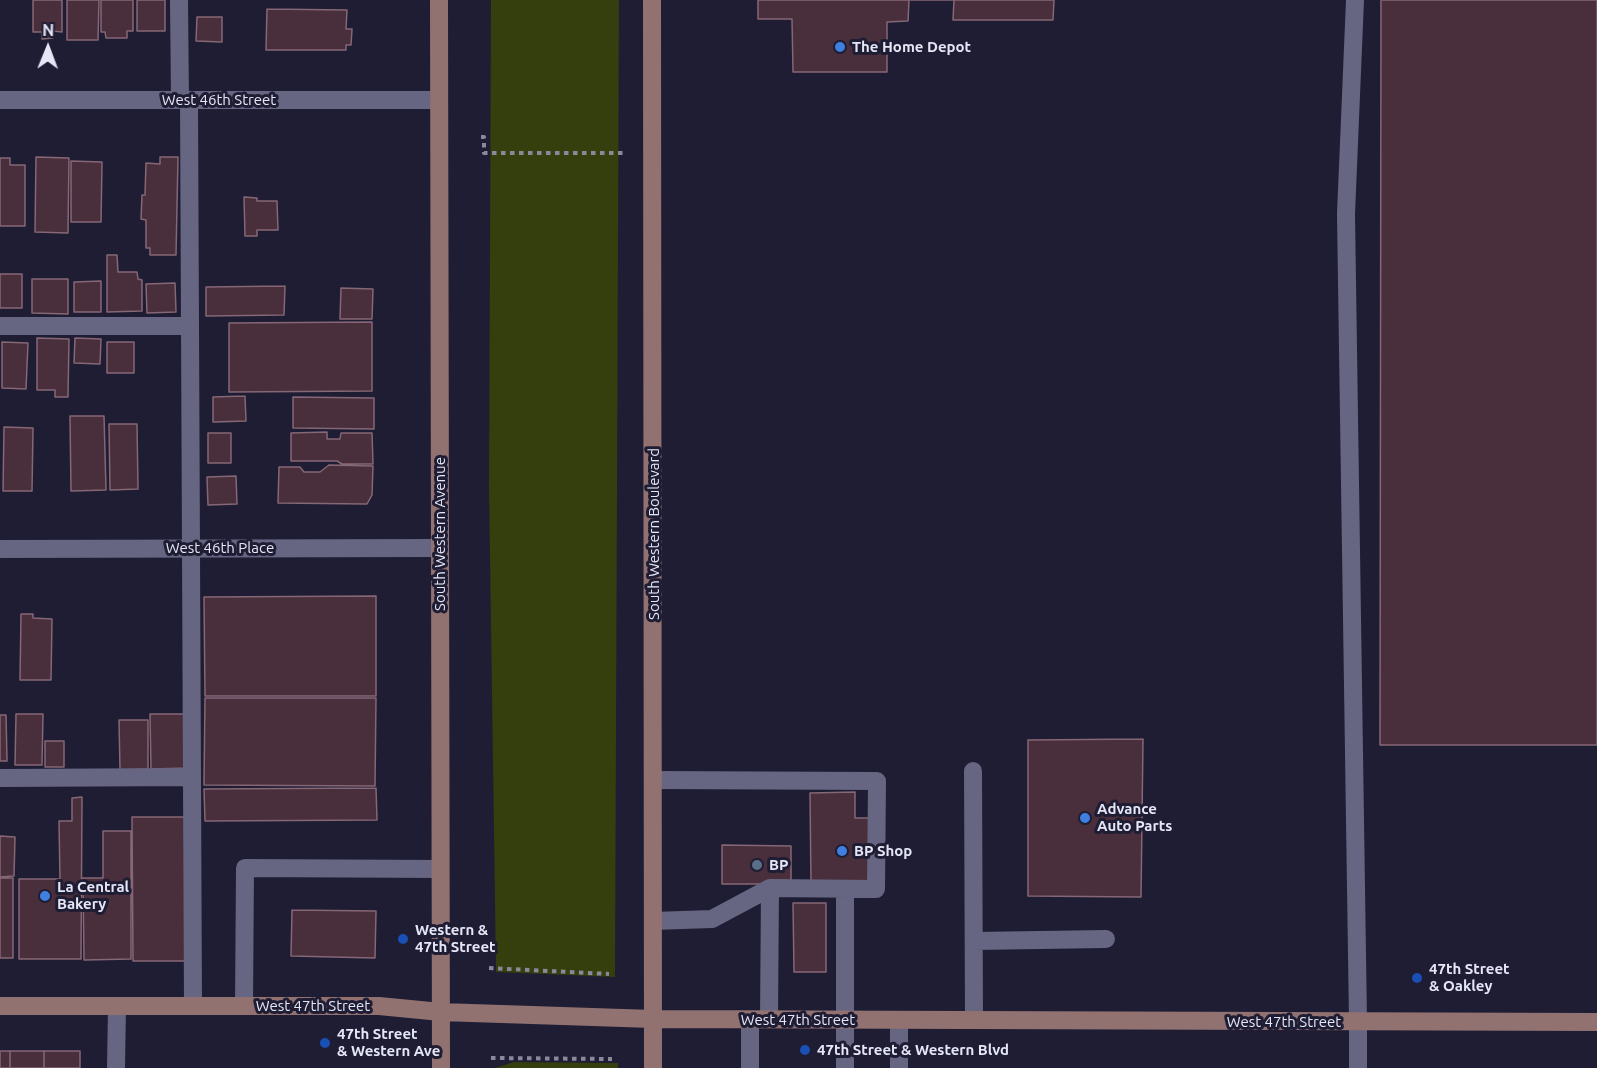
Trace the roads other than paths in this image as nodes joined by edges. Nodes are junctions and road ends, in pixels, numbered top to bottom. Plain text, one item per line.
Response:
1 (179, 0) edge
2 (439, 0) edge
3 (652, 0) edge
4 (1355, 0) edge
5 (0, 100) edge
6 (185, 100) junction
7 (439, 100) junction
8 (0, 326) edge
9 (190, 326) junction
10 (191, 548) junction
11 (440, 548) junction
12 (0, 549) edge
13 (973, 771) dead end
14 (192, 777) junction
15 (0, 778) edge
16 (654, 780) junction
17 (441, 869) junction
18 (771, 888) junction
19 (845, 889) junction
20 (653, 921) junction
21 (1106, 939) dead end
22 (974, 941) junction
23 (117, 1005) junction
24 (193, 1005) junction
25 (0, 1006) edge
26 (244, 1006) junction
27 (441, 1012) junction
28 (653, 1019) junction
29 (769, 1019) junction
30 (750, 1020) junction
31 (846, 1020) junction
32 (899, 1020) junction
33 (974, 1020) junction
34 (1358, 1022) junction
35 (1597, 1022) edge
36 (116, 1068) edge
37 (441, 1068) edge
38 (653, 1068) edge
39 (750, 1068) edge
40 (844, 1068) edge
41 (899, 1068) edge
42 (1358, 1068) edge

1 - 6 street
2 - 7 main road, South Western Avenue
3 - 16 main road, South Western Boulevard
4 - 34 street
5 - 6 street, West 46th Street
6 - 7 street, West 46th Street
6 - 9 street
7 - 11 main road, South Western Avenue
8 - 9 street
9 - 10 street
10 - 11 street, West 46th Place
10 - 12 street, West 46th Place
10 - 14 street
11 - 17 main road, South Western Avenue
13 - 22 street
14 - 15 street
14 - 24 street
16 - 19 street
16 - 20 main road, South Western Boulevard
17 - 26 street
17 - 27 main road, South Western Avenue
18 - 19 street
18 - 20 street
18 - 29 street
19 - 31 street
20 - 28 main road, South Western Boulevard
21 - 22 street
22 - 33 street
23 - 24 main road, West 47th Street
23 - 25 main road, West 47th Street
23 - 36 street
24 - 26 main road, West 47th Street
26 - 27 main road, West 47th Street
27 - 28 main road, West 47th Street
27 - 37 main road, South Western Avenue
28 - 30 main road, West 47th Street
28 - 38 main road, South Western Boulevard
29 - 30 main road, West 47th Street
29 - 31 main road, West 47th Street
30 - 39 street
31 - 32 main road, West 47th Street
31 - 40 street
32 - 33 main road, West 47th Street
32 - 41 street
33 - 34 main road, West 47th Street
34 - 35 main road, West 47th Street
34 - 42 street

